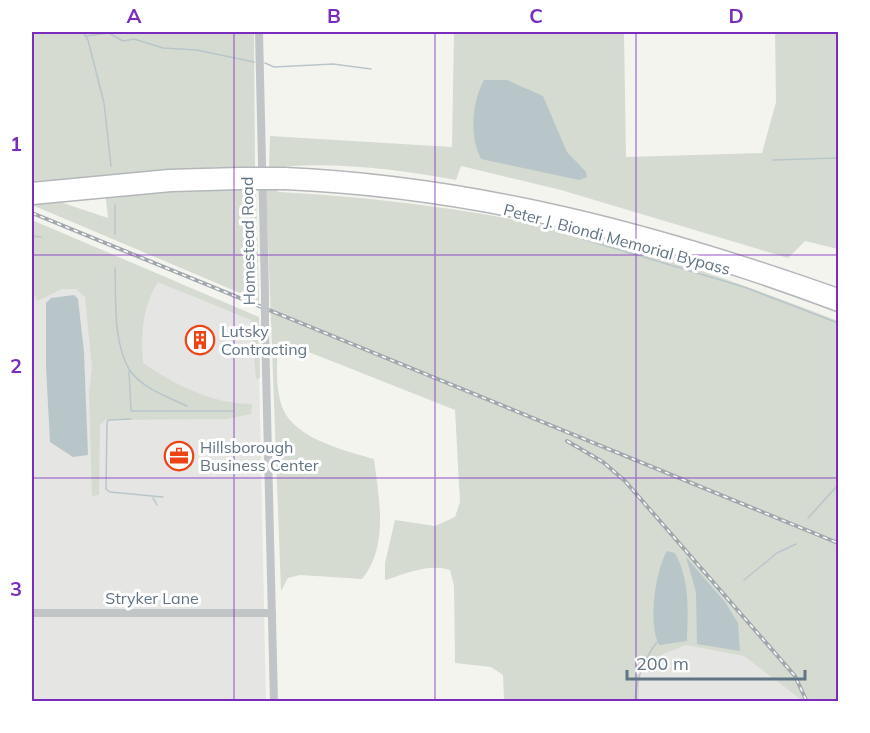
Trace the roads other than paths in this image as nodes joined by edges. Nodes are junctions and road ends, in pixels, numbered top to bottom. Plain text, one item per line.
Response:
1 (259, 32) edge
2 (241, 178) junction
3 (285, 179) junction
4 (32, 189) edge
5 (32, 198) edge
6 (838, 296) edge
7 (838, 305) edge
8 (32, 613) edge
9 (272, 613) junction
10 (274, 702) edge

1 - 9 street, Homestead Road, bridge
2 - 3 highway, Peter J. Biondi Memorial Bypass, bridge
2 - 4 highway, Peter J. Biondi Memorial Bypass
2 - 5 highway, Peter J. Biondi Memorial Bypass
3 - 6 highway, Peter J. Biondi Memorial Bypass
3 - 7 highway, Peter J. Biondi Memorial Bypass
8 - 9 street, Stryker Lane
9 - 10 street, Homestead Road

